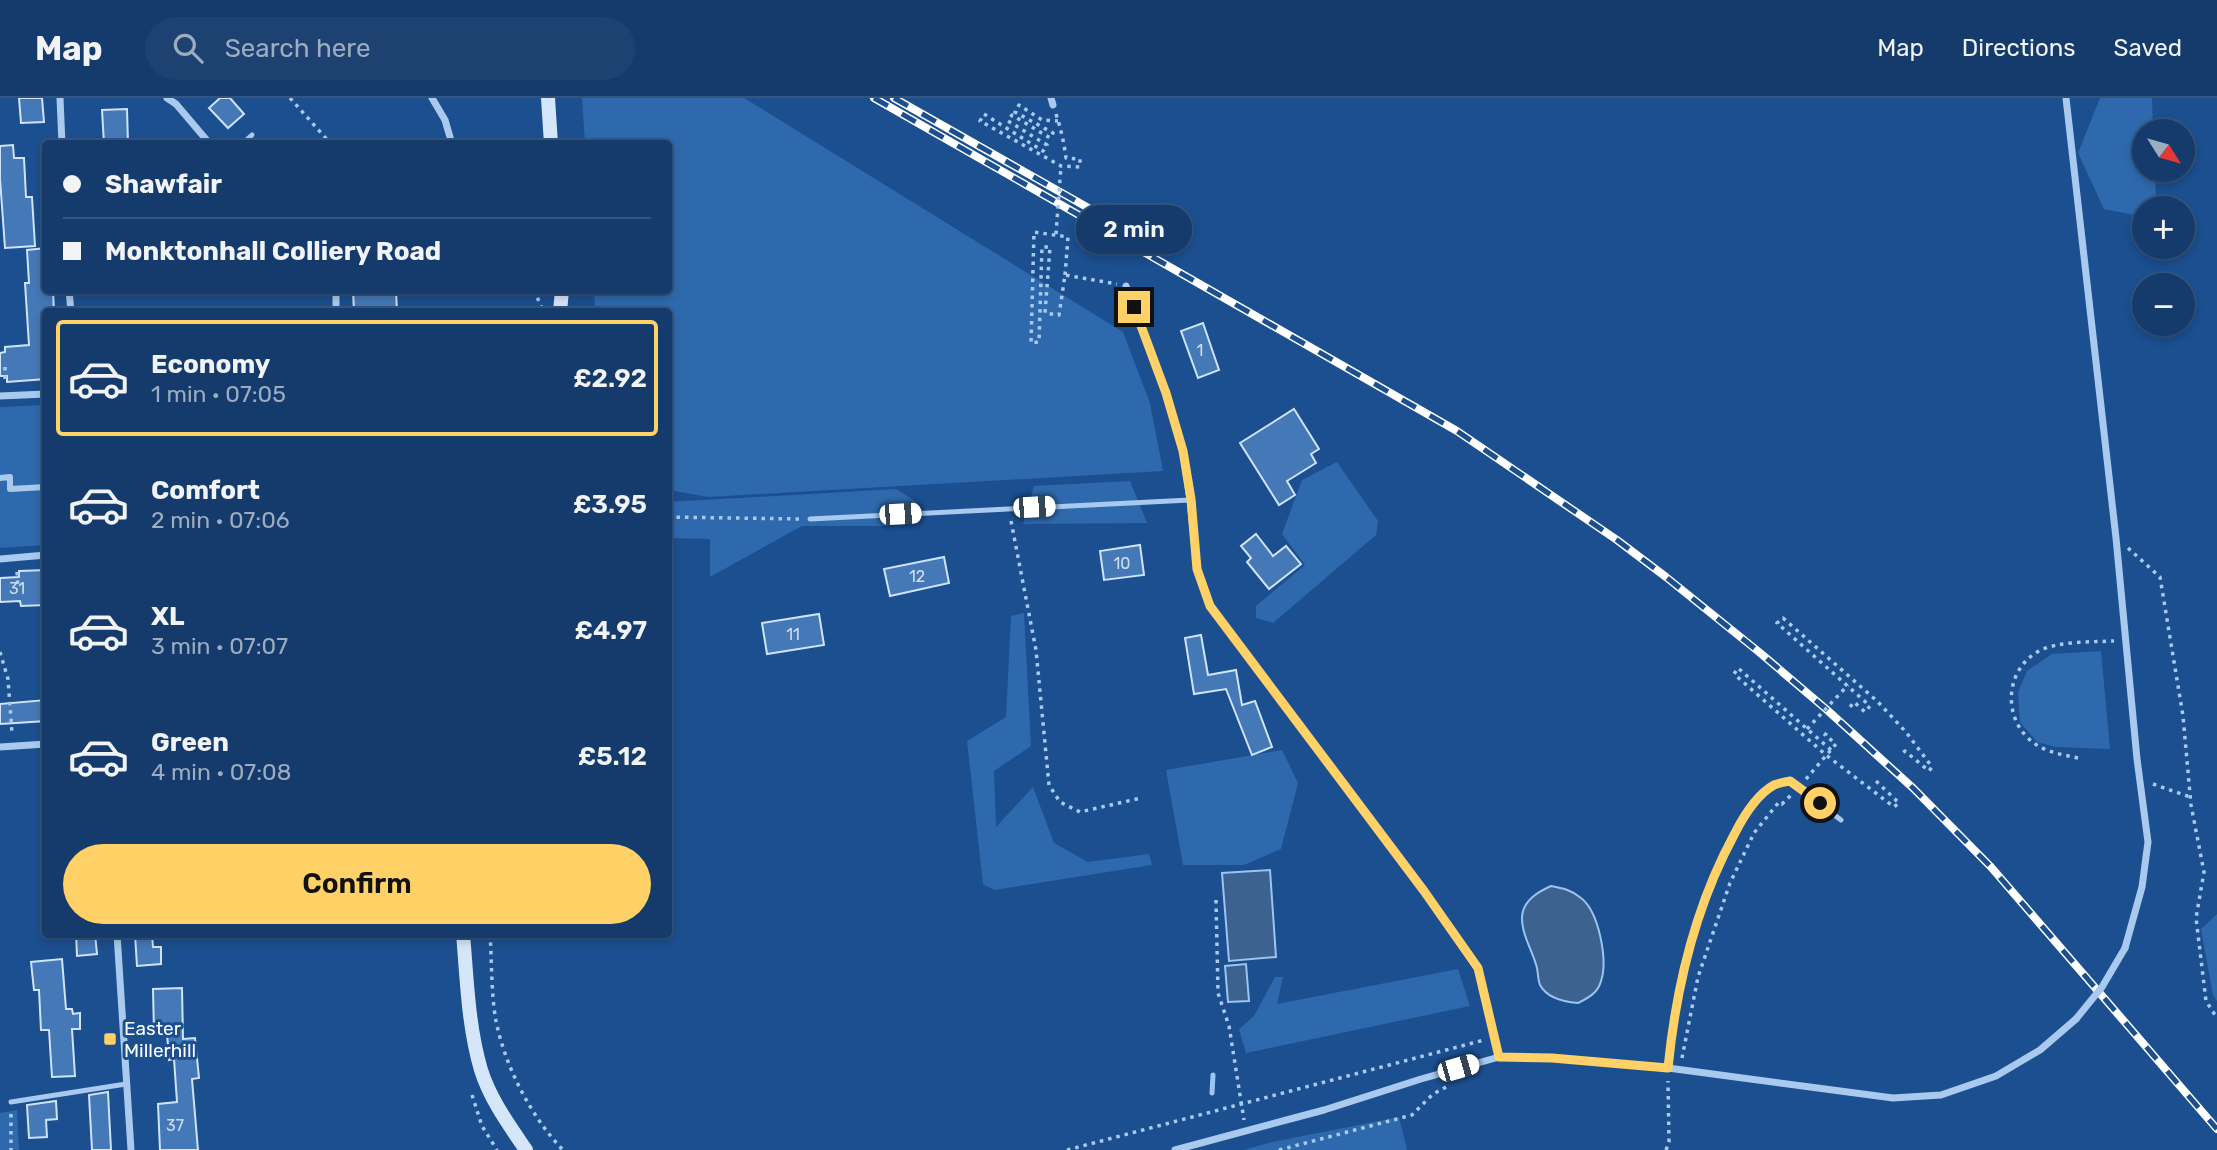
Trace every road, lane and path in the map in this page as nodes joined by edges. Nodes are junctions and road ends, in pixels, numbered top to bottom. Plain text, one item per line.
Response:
1 (60, 98) edge
2 (167, 98) edge
3 (290, 98) edge
4 (432, 98) edge
5 (548, 98) edge
6 (2066, 98) edge
7 (1052, 102) edge
8 (1058, 121) junction
9 (252, 135) dead end
10 (62, 140) edge
11 (207, 140) edge
12 (246, 140) edge
13 (327, 140) edge
14 (451, 140) edge
15 (551, 140) edge
16 (1061, 166) junction
17 (1056, 234) junction
18 (1065, 275) junction
19 (1126, 286) joint
20 (5, 367) dead end
21 (5, 382) dead end
22 (42, 394) edge
23 (0, 397) edge
24 (0, 478) edge
25 (42, 486) edge
26 (1191, 499) junction
27 (1008, 509) junction
28 (672, 517) edge
29 (810, 519) joint
30 (2116, 538) junction
31 (42, 555) edge
32 (0, 559) edge
33 (17, 572) dead end
34 (18, 587) dead end
35 (2126, 640) junction
36 (0, 652) edge
37 (1848, 685) junction
38 (1850, 707) dead end
39 (1807, 729) junction
40 (1829, 730) dead end
41 (42, 744) edge
42 (13, 746) junction
43 (0, 747) edge
44 (1831, 750) junction
45 (1826, 755) junction
46 (1901, 755) dead end
47 (2078, 758) dead end
48 (1876, 777) dead end
49 (2140, 779) junction
50 (1799, 787) junction
51 (2190, 797) junction
52 (1141, 798) dead end
53 (1841, 820) dead end
54 (1216, 900) dead end
55 (117, 938) edge
56 (463, 938) edge
57 (490, 938) edge
58 (2217, 1018) edge
59 (1494, 1038) junction
60 (1499, 1057) junction
61 (1668, 1068) junction
62 (1680, 1070) junction
63 (1455, 1082) dead end
64 (126, 1084) junction
65 (11, 1102) joint
66 (1241, 1104) junction
67 (1246, 1132) junction
68 (559, 1145) junction
69 (12, 1150) edge
70 (131, 1150) edge
71 (526, 1150) edge
72 (555, 1150) edge
73 (563, 1150) edge
74 (1066, 1150) edge
75 (1175, 1150) edge
76 (1279, 1150) edge
77 (1666, 1150) edge

1 - 10 street
2 - 11 street
3 - 13 path
4 - 14 street
5 - 15 main road
6 - 30 street
7 - 8 path
8 - 16 path
8 - 16 path
9 - 12 lane
16 - 17 path, bridge
17 - 18 path
17 - 18 path
18 - 19 path
19 - 26 street
20 - 21 path
22 - 23 street
24 - 25 street
26 - 27 lane
26 - 59 street
27 - 29 lane
27 - 52 path
28 - 29 path
30 - 35 street
30 - 51 path
31 - 32 street
33 - 34 path
35 - 47 path
35 - 49 street
36 - 42 path
37 - 38 path
37 - 39 path, bridge
37 - 46 path
39 - 44 path
39 - 45 path
40 - 44 path
41 - 42 street
42 - 43 street
44 - 45 path
45 - 48 path
45 - 50 path
49 - 51 path
49 - 62 street, bridge
50 - 53 lane
50 - 61 lane
50 - 62 path
51 - 58 path
54 - 66 path
55 - 64 street
56 - 71 main road
57 - 68 path
59 - 60 street
59 - 66 path
60 - 61 street
60 - 67 street
61 - 62 street
61 - 77 path
63 - 76 path
64 - 65 lane
64 - 70 street
65 - 69 path
66 - 67 path
66 - 74 path
67 - 75 street
68 - 72 path
68 - 73 path

